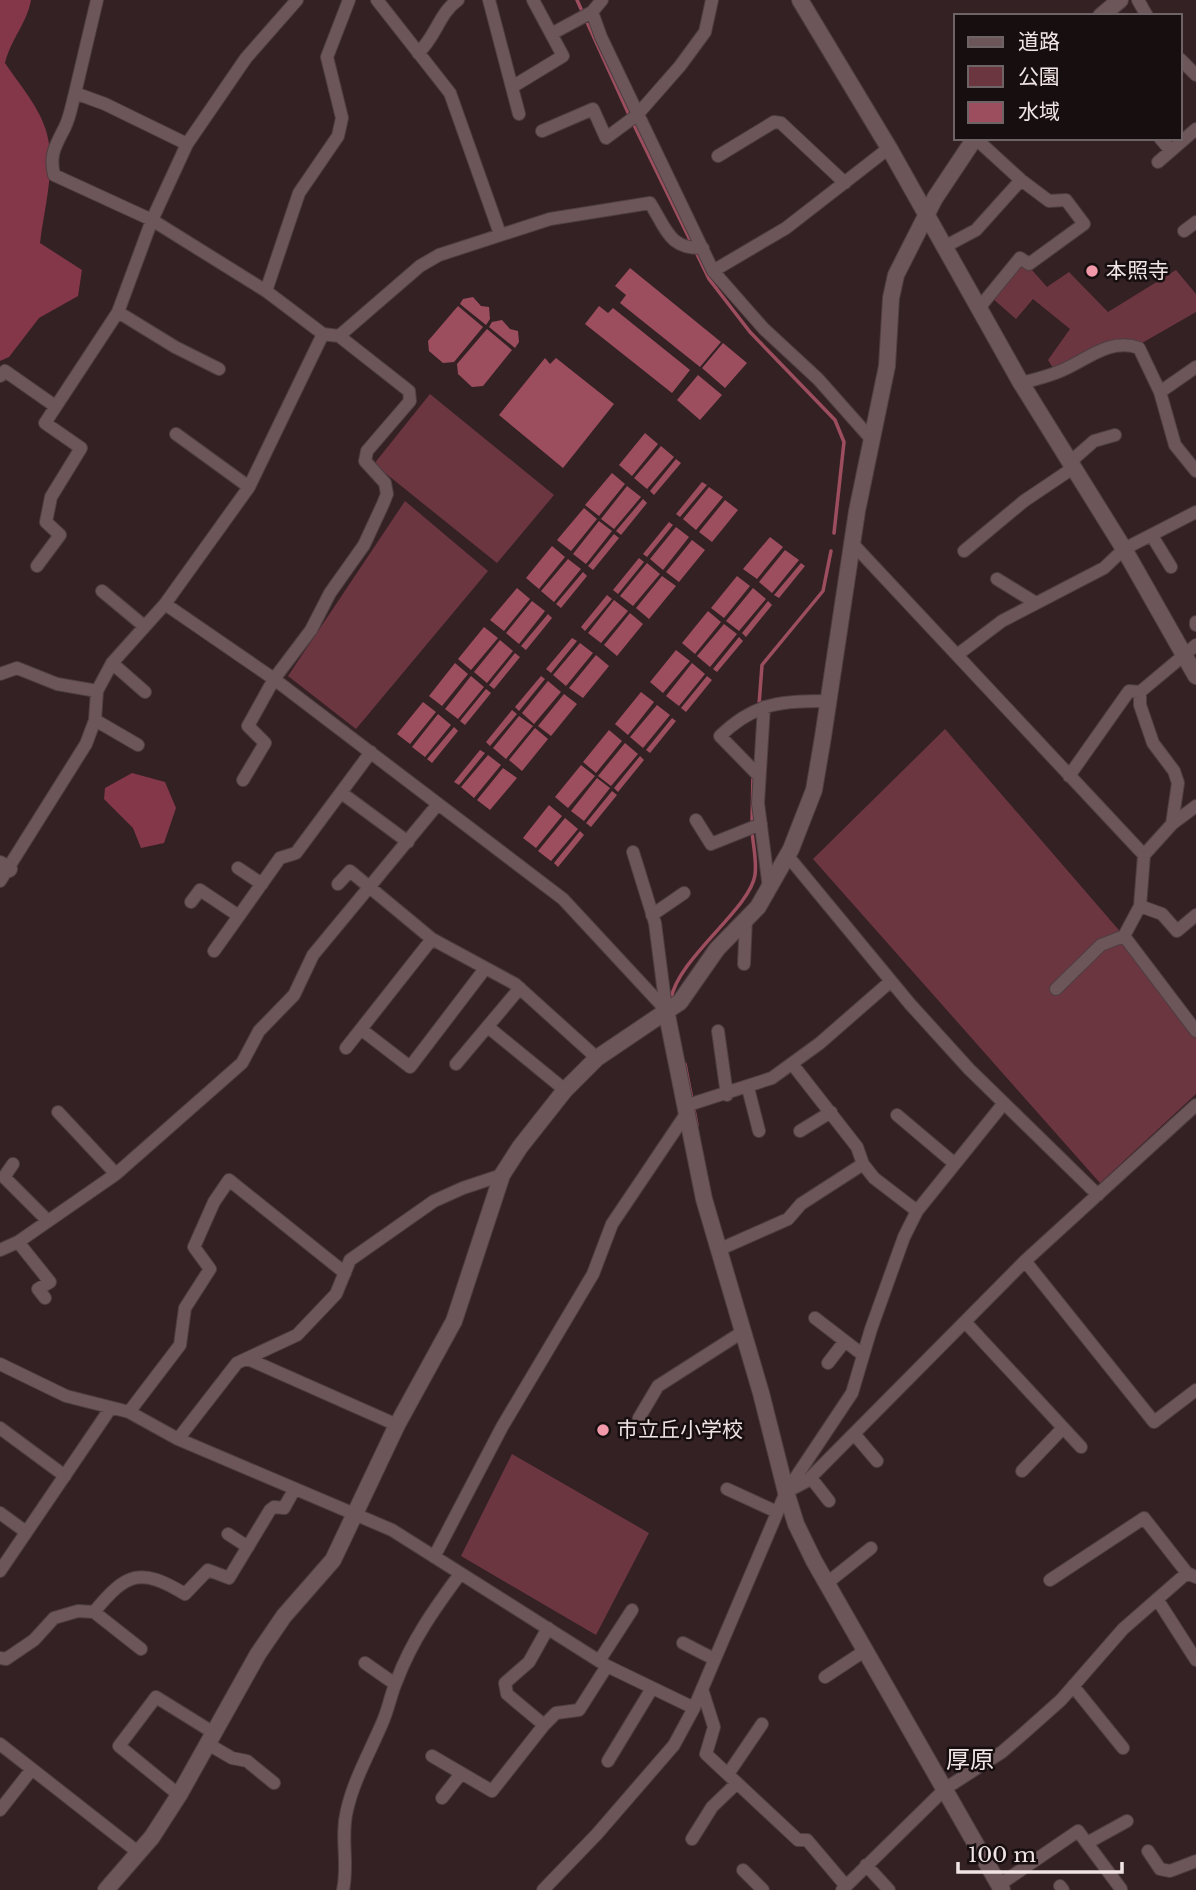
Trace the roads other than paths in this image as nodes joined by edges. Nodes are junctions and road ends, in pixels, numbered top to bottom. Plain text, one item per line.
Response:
1 (97, 0) edge
2 (297, 0) edge
3 (349, 0) edge
4 (377, 0) edge
5 (458, 0) edge
6 (489, 0) edge
7 (533, 0) edge
8 (603, 0) edge
9 (712, 0) edge
10 (800, 0) edge
11 (1120, 0) edge
12 (592, 12) junction
13 (1103, 14) edge
14 (553, 33) junction
15 (418, 53) junction
16 (1182, 62) edge
17 (1196, 75) edge
18 (512, 87) junction
19 (75, 93) junction
20 (519, 114) dead end
21 (638, 115) junction
22 (1196, 129) edge
23 (542, 131) dead end
24 (974, 140) edge
25 (977, 140) edge
26 (1162, 140) edge
27 (187, 144) junction
28 (890, 148) junction
29 (1171, 151) junction
30 (718, 156) dead end
31 (1158, 162) dead end
32 (1021, 180) junction
33 (845, 183) junction
34 (927, 217) junction
35 (152, 220) junction
36 (1196, 222) edge
37 (1184, 231) dead end
38 (500, 234) junction
39 (944, 247) junction
40 (703, 248) junction
41 (713, 271) junction
42 (266, 290) junction
43 (979, 309) junction
44 (118, 312) junction
45 (323, 334) junction
46 (339, 336) junction
47 (1196, 367) edge
48 (219, 369) dead end
49 (0, 376) edge
50 (1021, 383) junction
51 (1160, 392) junction
52 (55, 406) junction
53 (176, 433) dead end
54 (1115, 435) dead end
55 (873, 441) junction
56 (1072, 465) junction
57 (1196, 471) edge
58 (249, 487) junction
59 (1196, 512) edge
60 (1152, 536) junction
61 (852, 543) junction
62 (1124, 549) junction
63 (964, 551) dead end
64 (37, 566) dead end
65 (1171, 567) dead end
66 (997, 579) dead end
67 (102, 591) dead end
68 (1036, 603) junction
69 (165, 604) junction
70 (144, 626) junction
71 (1190, 650) edge
72 (957, 655) junction
73 (112, 663) junction
74 (4, 670) edge
75 (1196, 676) edge
76 (274, 679) junction
77 (97, 691) junction
78 (145, 692) dead end
79 (1140, 692) junction
80 (828, 701) junction
81 (760, 709) junction
82 (94, 720) junction
83 (138, 745) dead end
84 (371, 752) junction
85 (755, 773) junction
86 (1069, 776) junction
87 (243, 780) dead end
88 (342, 794) junction
89 (438, 804) junction
90 (1196, 806) edge
91 (695, 820) dead end
92 (1172, 824) junction
93 (755, 826) junction
94 (408, 842) junction
95 (633, 852) dead end
96 (787, 855) junction
97 (1144, 855) junction
98 (238, 867) dead end
99 (3, 872) edge
100 (262, 884) junction
101 (338, 884) dead end
102 (371, 887) junction
103 (769, 888) junction
104 (684, 893) dead end
105 (191, 902) dead end
106 (1140, 906) junction
107 (652, 915) junction
108 (1196, 915) edge
109 (239, 916) junction
110 (746, 919) junction
111 (1124, 936) junction
112 (432, 939) junction
113 (214, 951) dead end
114 (744, 964) dead end
115 (485, 970) junction
116 (891, 981) junction
117 (520, 988) junction
118 (1056, 989) dead end
119 (671, 1007) junction
120 (488, 1027) junction
121 (362, 1030) junction
122 (719, 1031) dead end
123 (1196, 1031) edge
124 (346, 1048) dead end
125 (597, 1058) junction
126 (456, 1064) dead end
127 (793, 1065) junction
128 (748, 1088) junction
129 (565, 1090) junction
130 (727, 1095) junction
131 (1004, 1103) junction
132 (1196, 1105) edge
133 (690, 1107) junction
134 (58, 1112) dead end
135 (831, 1112) junction
136 (897, 1115) dead end
137 (800, 1131) dead end
138 (759, 1132) dead end
139 (13, 1164) dead end
140 (863, 1164) junction
141 (955, 1164) junction
142 (116, 1174) junction
143 (502, 1175) junction
144 (1098, 1195) junction
145 (917, 1212) junction
146 (48, 1221) junction
147 (6, 1244) edge
148 (725, 1247) junction
149 (1025, 1261) junction
150 (345, 1273) junction
151 (45, 1298) dead end
152 (815, 1318) dead end
153 (966, 1323) junction
154 (744, 1331) junction
155 (845, 1341) junction
156 (863, 1355) junction
157 (248, 1359) junction
158 (828, 1363) dead end
159 (0, 1364) edge
160 (1196, 1390) edge
161 (110, 1409) junction
162 (129, 1412) junction
163 (639, 1418) dead end
164 (397, 1425) junction
165 (0, 1428) edge
166 (1063, 1428) junction
167 (855, 1435) junction
168 (178, 1439) junction
169 (1081, 1447) dead end
170 (877, 1461) dead end
171 (1022, 1471) dead end
172 (65, 1476) junction
173 (811, 1478) junction
174 (727, 1489) dead end
175 (294, 1490) junction
176 (786, 1492) junction
177 (829, 1501) dead end
178 (777, 1512) junction
179 (0, 1513) edge
180 (354, 1516) junction
181 (26, 1532) junction
182 (228, 1534) dead end
183 (248, 1547) junction
184 (871, 1548) dead end
185 (434, 1557) junction
186 (0, 1571) edge
187 (460, 1574) junction
188 (1192, 1575) edge
189 (1050, 1580) dead end
190 (827, 1584) junction
191 (1157, 1599) junction
192 (632, 1611) dead end
193 (94, 1612) junction
194 (548, 1628) junction
195 (683, 1643) dead end
196 (141, 1649) dead end
197 (866, 1650) junction
198 (0, 1658) edge
199 (714, 1659) junction
200 (1196, 1660) edge
201 (365, 1663) dead end
202 (603, 1663) junction
203 (825, 1677) dead end
204 (395, 1684) junction
205 (1073, 1686) junction
206 (702, 1689) junction
207 (651, 1690) junction
208 (694, 1708) junction
209 (762, 1724) dead end
210 (544, 1726) junction
211 (211, 1738) junction
212 (0, 1744) edge
213 (1123, 1748) dead end
214 (432, 1756) dead end
215 (608, 1761) dead end
216 (32, 1769) junction
217 (460, 1775) junction
218 (732, 1778) junction
219 (274, 1783) dead end
220 (946, 1788) junction
221 (179, 1795) junction
222 (442, 1798) dead end
223 (0, 1810) edge
224 (1128, 1821) dead end
225 (692, 1839) dead end
226 (1087, 1843) junction
227 (1148, 1851) dead end
228 (139, 1853) junction
229 (1196, 1861) edge
230 (866, 1865) junction
231 (743, 1870) dead end
232 (1001, 1887) edge
233 (844, 1888) edge
234 (1121, 1889) edge
235 (106, 1890) edge
236 (343, 1890) edge
237 (543, 1890) edge
238 (763, 1890) edge
239 (888, 1890) edge

1 - 19 street
2 - 27 street
3 - 42 street
4 - 15 street
5 - 15 street
6 - 18 street
7 - 14 street
8 - 12 street
9 - 21 street
10 - 28 street
11 - 13 street
12 - 14 street
12 - 21 street
14 - 18 street
15 - 38 street
16 - 17 street
18 - 20 street
19 - 27 street
19 - 35 street
21 - 23 street
21 - 40 street
22 - 29 street
24 - 34 street
25 - 32 street
26 - 29 street
27 - 35 street
28 - 33 street
28 - 34 street
29 - 31 street
30 - 33 street
32 - 39 street
32 - 43 street
33 - 41 street
34 - 39 street
34 - 55 street
35 - 42 street
35 - 44 street
36 - 37 street
38 - 40 street
38 - 46 street
39 - 43 street
40 - 41 street
41 - 55 street
42 - 45 street
43 - 50 street
44 - 48 street
44 - 52 street
45 - 46 street
45 - 58 street
46 - 76 street
47 - 51 street
49 - 52 street
50 - 51 street
50 - 56 street
51 - 57 street
52 - 64 street
53 - 58 street
54 - 56 street
55 - 61 street
56 - 62 street
56 - 63 street
58 - 69 street
59 - 60 street
60 - 62 street
60 - 65 street
61 - 72 street
61 - 80 street
62 - 68 street
62 - 71 street
66 - 68 street
67 - 70 street
68 - 72 street
69 - 70 street
69 - 76 street
70 - 73 street
71 - 75 street
71 - 79 street
72 - 86 street
73 - 77 street
73 - 78 street
74 - 77 street
76 - 84 street
76 - 87 street
77 - 82 street
79 - 86 street
79 - 92 street
80 - 81 street
80 - 96 street
81 - 85 street
81 - 85 street
82 - 83 street
82 - 99 street
84 - 88 street
84 - 89 street
85 - 93 street
86 - 97 street
88 - 94 street
88 - 100 street
89 - 94 street
89 - 119 street
90 - 92 street
91 - 93 street
92 - 97 street
93 - 103 street
94 - 102 street
95 - 107 street
96 - 103 street
96 - 116 street
97 - 106 street
98 - 100 street
100 - 109 street
101 - 102 street
102 - 112 street
102 - 142 street
103 - 110 street
104 - 107 street
105 - 109 street
106 - 108 street
106 - 111 street
107 - 119 street
109 - 113 street
110 - 114 street
110 - 119 street
111 - 118 street
111 - 123 street
112 - 115 street
112 - 121 street
115 - 117 street
115 - 121 street
116 - 127 street
116 - 131 street
117 - 120 street
117 - 125 street
119 - 125 street
119 - 133 street
120 - 126 street
120 - 129 street
121 - 124 street
122 - 130 street
125 - 129 street
127 - 128 street
127 - 135 street
128 - 130 street
128 - 138 street
129 - 143 street
130 - 133 street
131 - 141 street
131 - 144 street
132 - 144 street
133 - 148 street
133 - 185 street
134 - 142 street
135 - 137 street
135 - 140 street
136 - 141 street
139 - 146 street
140 - 145 street
140 - 148 street
141 - 145 street
142 - 146 street
143 - 150 street
143 - 164 street
144 - 149 street
145 - 156 street
146 - 147 street
147 - 151 street
148 - 154 street
149 - 153 street
149 - 160 street
150 - 157 street
150 - 162 street
152 - 155 street
153 - 166 street
153 - 167 street
154 - 163 street
154 - 176 street
155 - 156 street
155 - 158 street
156 - 176 street
157 - 164 street
157 - 168 street
159 - 161 street
161 - 162 street
161 - 172 street
162 - 168 street
164 - 180 street
165 - 172 street
166 - 169 street
166 - 171 street
167 - 170 street
167 - 173 street
168 - 175 street
172 - 181 street
173 - 176 street
173 - 177 street
174 - 178 street
175 - 180 street
175 - 183 street
176 - 178 street
176 - 190 street
178 - 199 street
179 - 181 street
180 - 185 street
180 - 211 street
181 - 186 street
182 - 183 street
183 - 193 street
184 - 190 street
185 - 187 street
187 - 194 street
187 - 204 street
188 - 189 street
188 - 191 street
190 - 197 street
191 - 200 street
191 - 205 street
192 - 202 street
193 - 196 street
193 - 198 street
194 - 202 street
194 - 210 street
195 - 199 street
197 - 203 street
197 - 220 street
199 - 206 street
201 - 204 street
202 - 207 street
202 - 210 street
204 - 236 street
205 - 213 street
205 - 220 street
206 - 208 street
206 - 218 street
207 - 208 street
207 - 215 street
208 - 237 street
209 - 218 street
210 - 217 street
211 - 219 street
211 - 221 street
211 - 221 street
212 - 216 street
214 - 217 street
216 - 223 street
216 - 228 street
217 - 222 street
218 - 225 street
218 - 233 street
220 - 230 street
220 - 232 street
221 - 228 street
224 - 226 street
226 - 232 street
226 - 234 street
227 - 229 street
228 - 235 street
230 - 233 street
230 - 239 street
231 - 238 street

